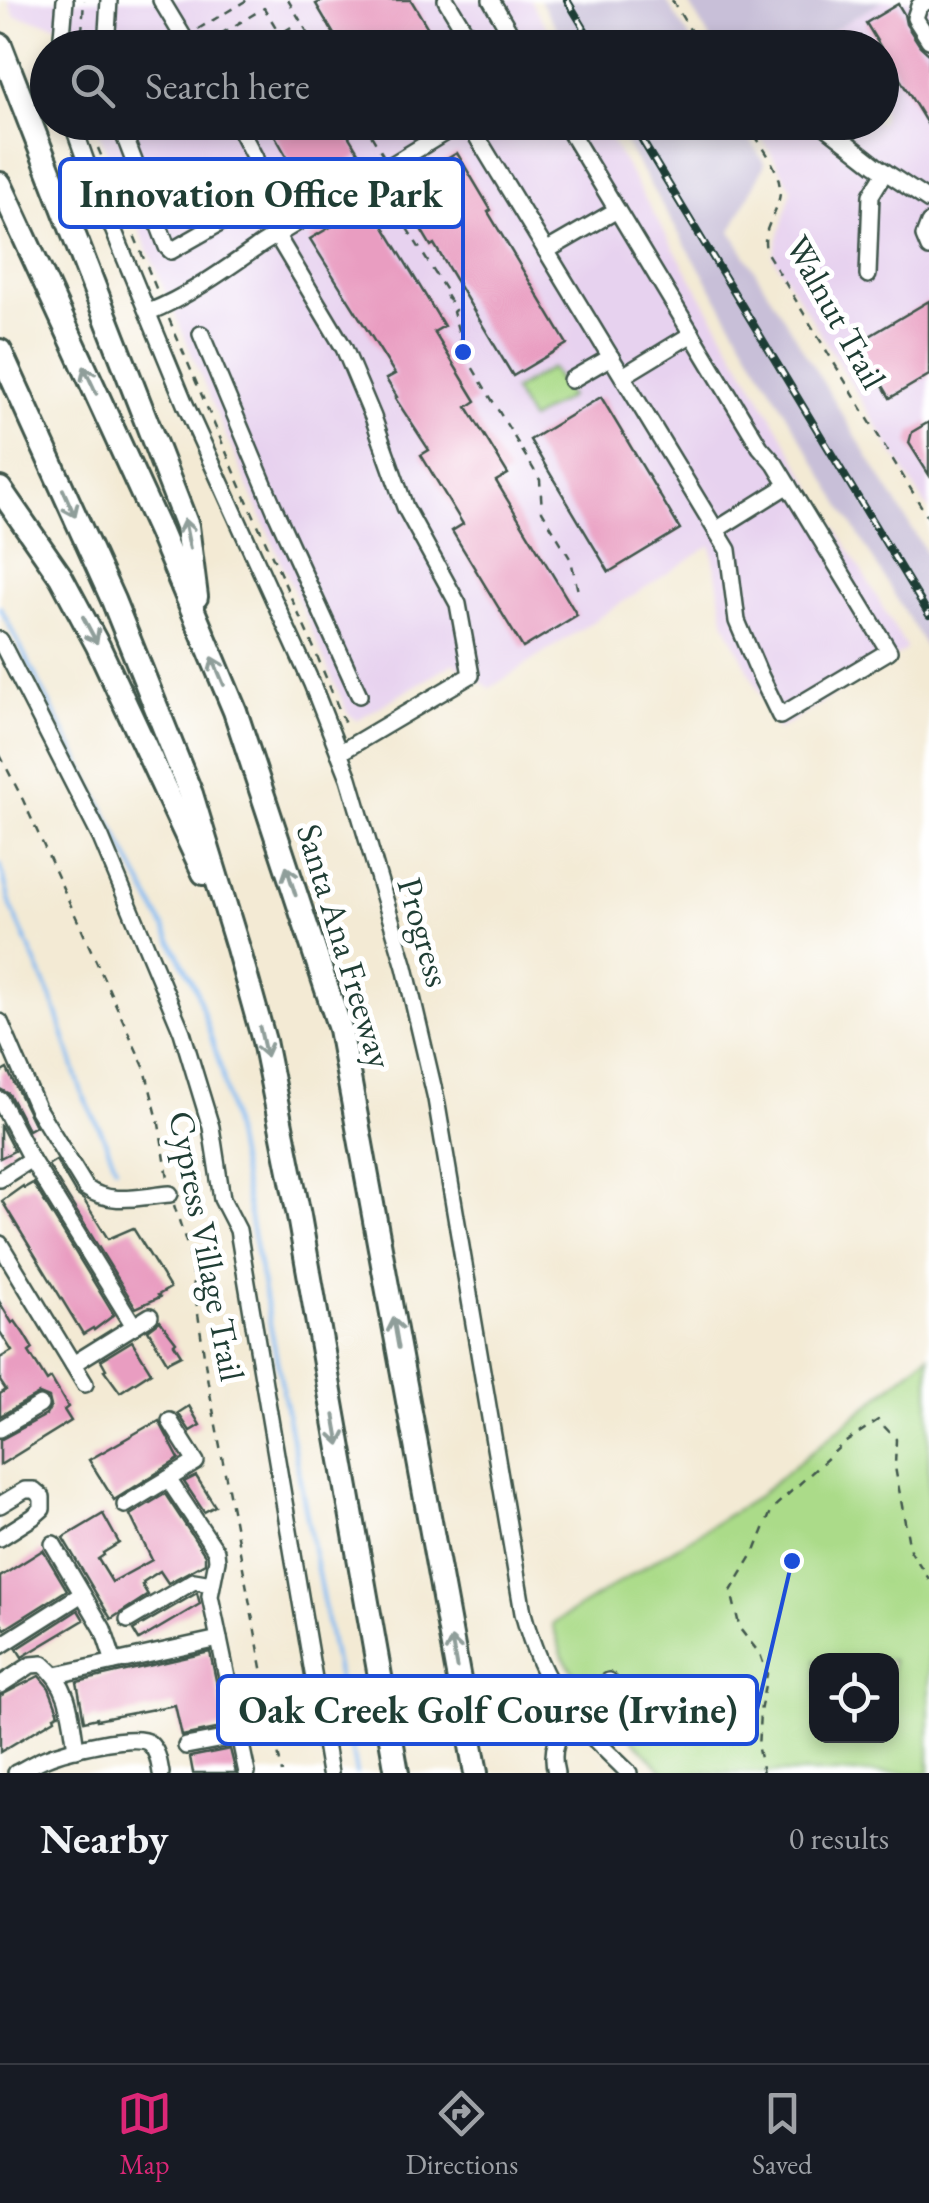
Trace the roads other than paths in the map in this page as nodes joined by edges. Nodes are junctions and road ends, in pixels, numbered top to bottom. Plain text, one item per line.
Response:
1 (65, 0) edge
2 (109, 0) edge
3 (161, 0) edge
4 (446, 0) edge
5 (491, 0) edge
6 (929, 0) edge
7 (62, 30) edge
8 (107, 30) edge
9 (179, 30) edge
10 (465, 30) edge
11 (508, 30) edge
12 (929, 40) edge
13 (0, 45) edge
14 (30, 122) edge
15 (37, 140) edge
16 (78, 140) edge
17 (126, 140) edge
18 (246, 140) edge
19 (435, 140) edge
20 (476, 140) edge
21 (575, 140) edge
22 (843, 140) edge
23 (885, 172) junction
24 (0, 184) edge
25 (264, 198) junction
26 (929, 201) edge
27 (617, 210) junction
28 (929, 223) edge
29 (277, 236) junction
30 (929, 248) edge
31 (546, 251) junction
32 (868, 275) dead end
33 (149, 312) junction
34 (200, 334) dead end
35 (692, 334) junction
36 (0, 351) edge
37 (611, 357) junction
38 (0, 366) edge
39 (623, 376) junction
40 (571, 380) dead end
41 (29, 414) junction
42 (788, 485) junction
43 (0, 488) edge
44 (716, 530) junction
45 (201, 630) junction
46 (0, 640) edge
47 (359, 695) dead end
48 (339, 753) junction
49 (238, 948) junction
50 (0, 1022) edge
51 (0, 1100) edge
52 (32, 1159) junction
53 (0, 1178) edge
54 (170, 1194) road end
55 (0, 1244) edge
56 (150, 1316) dead end
57 (134, 1326) junction
58 (73, 1364) junction
59 (85, 1384) dead end
60 (40, 1405) dead end
61 (170, 1420) dead end
62 (0, 1429) edge
63 (168, 1479) junction
64 (0, 1505) edge
65 (125, 1505) dead end
66 (0, 1538) edge
67 (53, 1544) dead end
68 (212, 1584) junction
69 (82, 1594) junction
70 (128, 1620) dead end
71 (219, 1639) junction
72 (0, 1648) edge
73 (114, 1662) junction
74 (15, 1675) junction
75 (56, 1675) junction
76 (609, 1681) dead end
77 (0, 1685) edge
78 (571, 1715) junction
79 (239, 1736) junction
80 (186, 1746) dead end
81 (76, 1749) junction
82 (472, 1749) junction
83 (16, 1773) edge
84 (161, 1773) edge
85 (247, 1773) edge
86 (330, 1773) edge
87 (397, 1773) edge
88 (476, 1773) edge
89 (486, 1773) edge
90 (556, 1773) edge
91 (629, 1773) edge

1 - 7 street
2 - 8 street
3 - 9 street
4 - 10 street
5 - 11 street
6 - 12 street
14 -> 13 highway
45 -> 15 highway
16 - 33 street, Progress
17 - 25 street
18 - 25 street
19 - 29 street
20 - 31 street
21 - 27 street
22 - 23 street
23 - 26 street
23 - 32 street
45 -> 24 highway, Santa Ana Freeway
25 - 29 street
27 - 31 street
27 - 35 street
28 - 30 street
29 - 33 street
29 - 48 street
31 - 37 street
33 - 48 street, Progress
34 - 47 street
35 - 39 street
35 - 42 street
36 - 41 highway
37 - 39 street
37 - 40 street
38 - 41 highway
39 - 44 street
41 -> 49 highway
42 - 44 street
42 - 44 street
43 -> 49 highway
82 -> 45 highway, Santa Ana Freeway
46 - 86 street
48 - 78 street, Progress
49 -> 87 highway
50 - 54 street
51 - 52 street
52 - 53 street
52 - 57 street
55 - 58 street
56 - 57 street
57 - 58 street
58 - 59 street
60 - 62 street
61 - 63 street
63 - 65 street
63 - 68 street
64 - 66 street
67 - 69 street
68 - 70 street
68 - 71 street
69 - 72 street
69 - 73 street
71 - 73 street
71 - 79 street
72 - 74 street
73 - 75 street
74 - 75 street
74 - 77 street
75 - 81 street
76 - 78 street
78 - 90 street
78 - 91 street, Progress
79 - 80 street
79 - 85 street
81 - 83 street
81 - 84 street
82 - 88 highway, Santa Ana Freeway
82 - 89 highway

